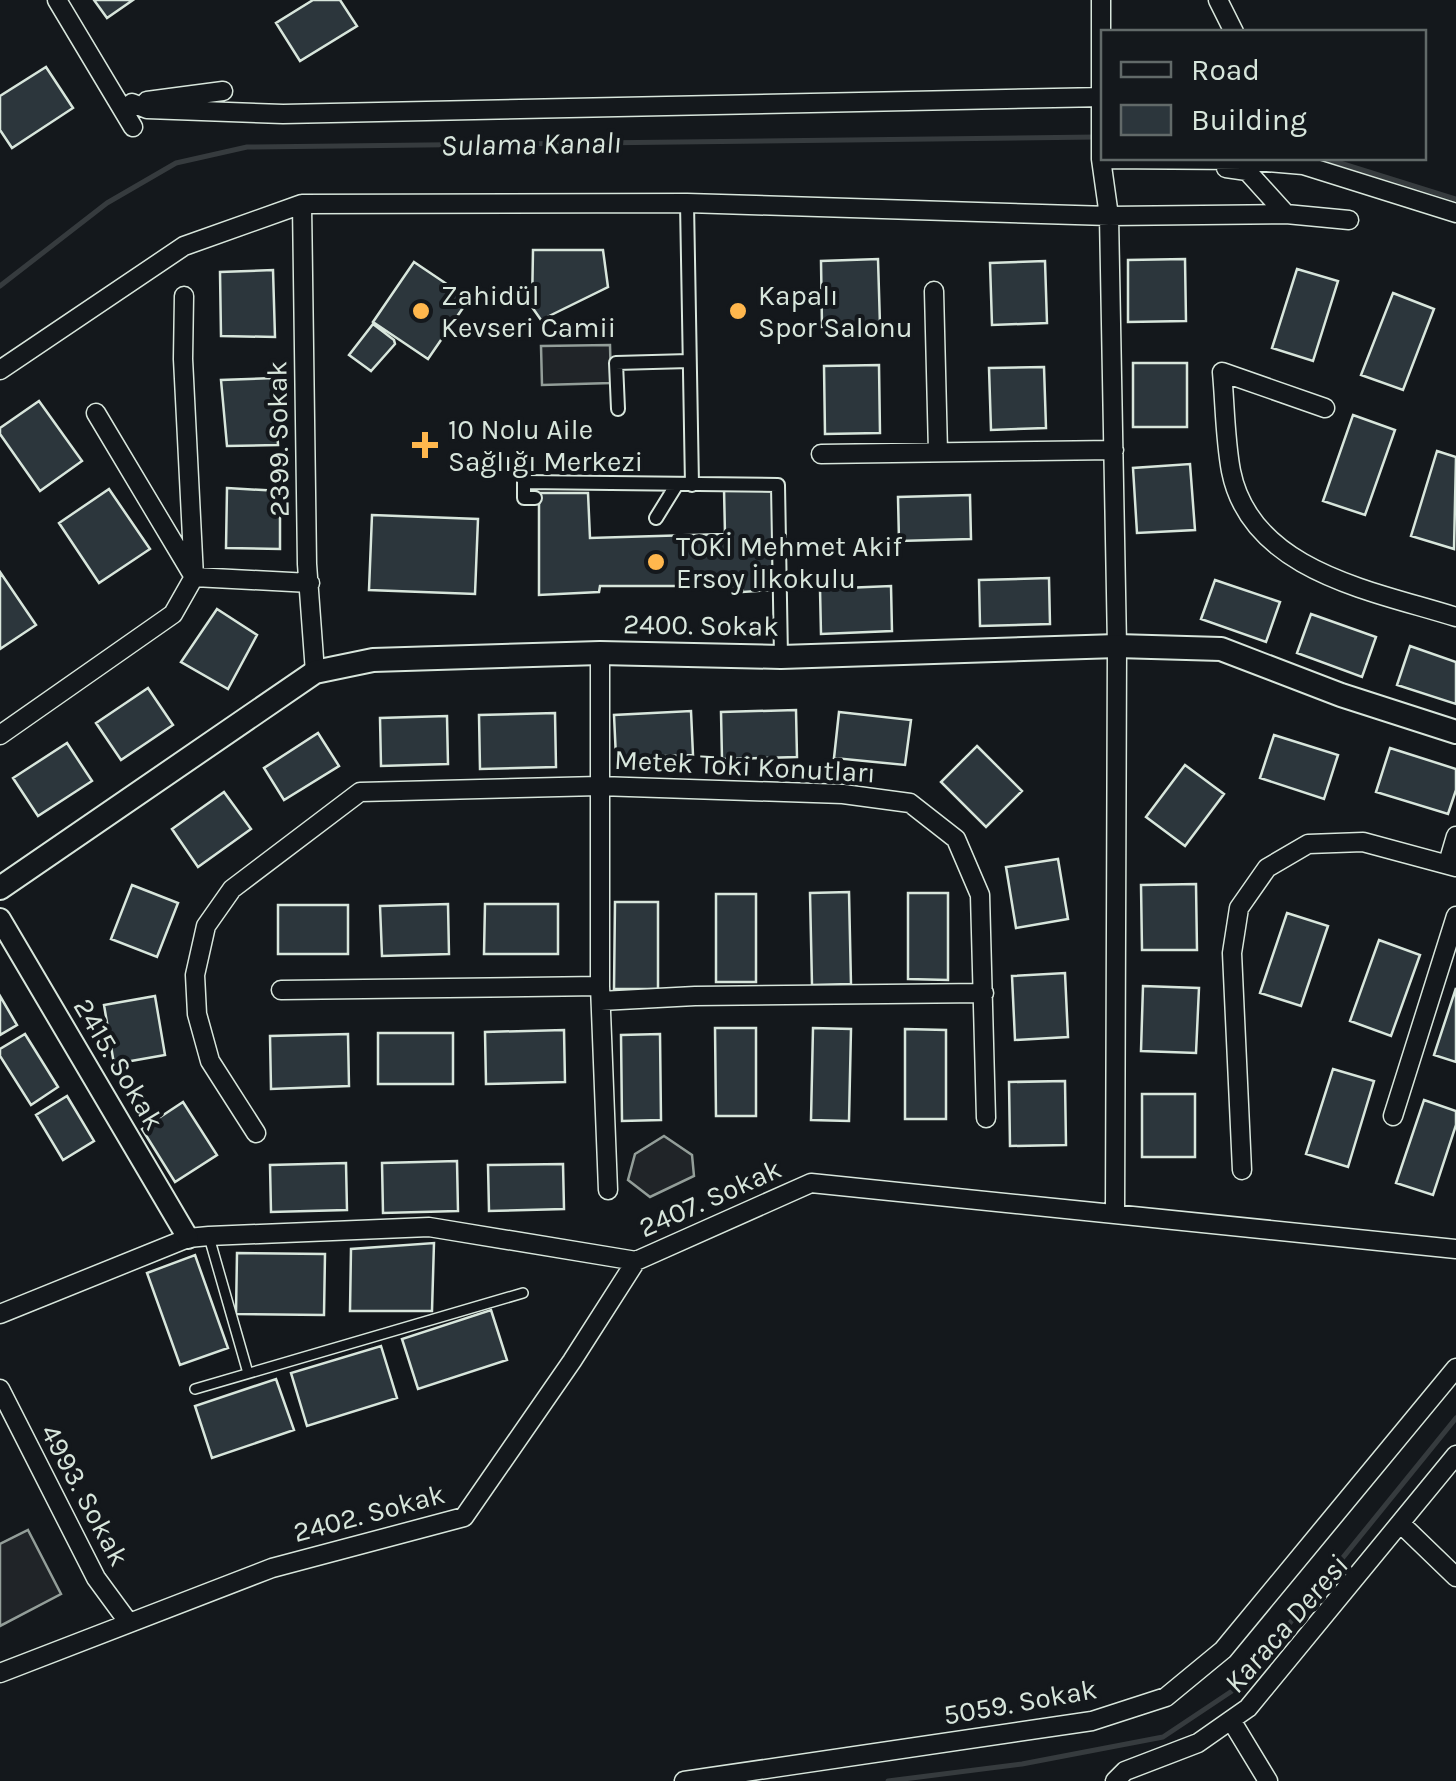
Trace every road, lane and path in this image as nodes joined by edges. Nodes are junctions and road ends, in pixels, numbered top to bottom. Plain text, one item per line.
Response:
1 (57, 0) edge
2 (1101, 0) edge
3 (1218, 0) edge
4 (1101, 30) edge
5 (1233, 30) edge
6 (223, 91) dead end
7 (1101, 101) edge
8 (124, 103) junction
9 (133, 127) dead end
10 (1101, 161) edge
11 (687, 203) junction
12 (302, 204) junction
13 (1456, 213) edge
14 (1286, 214) junction
15 (1110, 216) junction
16 (1349, 220) dead end
17 (934, 291) dead end
18 (184, 296) dead end
19 (689, 360) junction
20 (0, 370) edge
21 (618, 408) dead end
22 (1325, 408) dead end
23 (96, 413) dead end
24 (1114, 450) junction
25 (938, 452) junction
26 (821, 454) dead end
27 (685, 484) junction
28 (535, 498) dead end
29 (656, 518) dead end
30 (194, 578) junction
31 (310, 583) junction
32 (1456, 616) edge
33 (1117, 646) junction
34 (600, 653) junction
35 (781, 657) junction
36 (315, 672) junction
37 (1456, 732) edge
38 (0, 735) edge
39 (599, 786) junction
40 (1456, 836) edge
41 (1452, 865) edge
42 (0, 888) edge
43 (1456, 916) edge
44 (0, 920) edge
45 (281, 990) dead end
46 (600, 993) junction
47 (984, 993) junction
48 (1392, 1116) dead end
49 (986, 1118) dead end
50 (256, 1133) dead end
51 (1242, 1170) dead end
52 (608, 1190) dead end
53 (1115, 1214) junction
54 (198, 1237) junction
55 (1456, 1249) edge
56 (636, 1261) junction
57 (523, 1293) dead end
58 (0, 1314) edge
59 (1456, 1368) edge
60 (248, 1373) junction
61 (0, 1389) edge
62 (194, 1389) dead end
63 (1456, 1456) edge
64 (1400, 1523) junction
65 (1456, 1577) edge
66 (129, 1623) junction
67 (0, 1673) edge
68 (1231, 1720) junction
69 (684, 1781) edge
70 (1115, 1781) edge
71 (1268, 1781) edge

1 - 8 street
2 - 4 street
3 - 5 street
6 - 8 street
7 - 8 street
8 - 9 street
10 - 13 street
10 - 14 street
10 - 15 street
11 - 12 street
11 - 15 street
11 - 19 street
12 - 20 street
12 - 31 street, 2399. Sokak
14 - 15 street
14 - 16 street
15 - 24 street
17 - 25 street
18 - 30 street
19 - 21 street
19 - 27 street
22 - 32 street
23 - 30 street
24 - 25 street
24 - 33 street
25 - 26 street
27 - 28 street
27 - 29 street
27 - 35 street
30 - 31 street
30 - 38 street
31 - 36 street, 2399. Sokak
33 - 35 main road, 2400. Sokak
33 - 37 main road, 2400. Sokak
33 - 53 street
34 - 35 main road, 2400. Sokak
34 - 36 main road, 2400. Sokak
34 - 39 street, Metek Toki Konutları
36 - 42 main road, 2400. Sokak
39 - 46 street, Metek Toki Konutları
39 - 47 street, Metek Toki Konutları
39 - 50 street, Metek Toki Konutları
40 - 41 street
41 - 51 street
43 - 48 street
44 - 54 street, 2415. Sokak
45 - 46 street
46 - 47 street
46 - 52 street, Metek Toki Konutları
47 - 49 street, Metek Toki Konutları
53 - 55 street, 2407. Sokak
53 - 56 street, 2407. Sokak
54 - 56 street, 2407. Sokak
54 - 58 street, 2407. Sokak
54 - 60 lane
56 - 66 street, 2402. Sokak
57 - 60 lane
59 - 69 street, 5059. Sokak
60 - 62 lane
61 - 66 street, 4993. Sokak
63 - 64 street
64 - 65 street
64 - 68 street
66 - 67 street, 2402. Sokak
68 - 70 street
68 - 71 street

